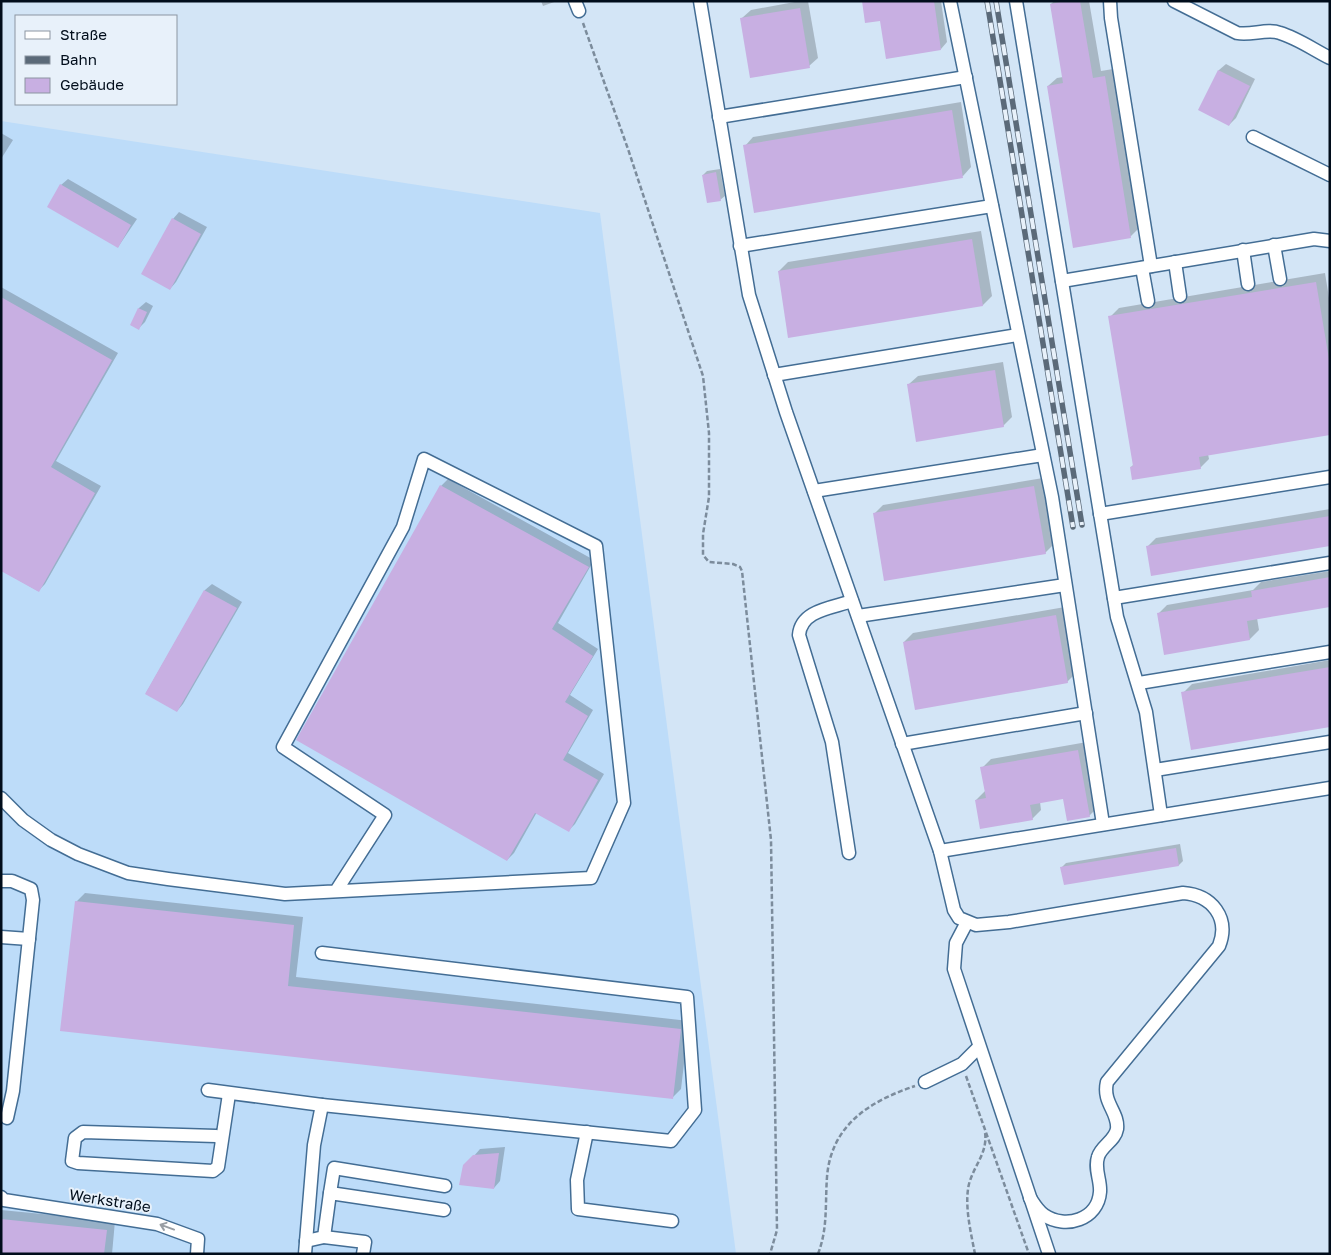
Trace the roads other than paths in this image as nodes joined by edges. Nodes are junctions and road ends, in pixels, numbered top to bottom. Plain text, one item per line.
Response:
1 (700, 1) edge
2 (950, 1) edge
3 (1016, 1) edge
4 (1110, 1) edge
5 (1174, 1) edge
6 (1330, 58) edge
7 (966, 77) junction
8 (719, 117) junction
9 (1254, 137) dead end
10 (1330, 175) edge
11 (992, 206) junction
12 (1330, 241) edge
13 (1274, 245) junction
14 (740, 246) junction
15 (1243, 250) junction
16 (1175, 262) junction
17 (1146, 267) junction
18 (1280, 279) dead end
19 (1062, 281) junction
20 (1248, 284) dead end
21 (1180, 296) dead end
22 (1148, 302) dead end
23 (1018, 334) junction
24 (774, 374) junction
25 (1043, 455) junction
26 (1330, 477) edge
27 (814, 491) junction
28 (1100, 514) junction
29 (1330, 563) edge
30 (1065, 585) junction
31 (1114, 598) junction
32 (852, 601) junction
33 (858, 616) junction
34 (1330, 652) edge
35 (1139, 683) junction
36 (1086, 713) junction
37 (1330, 742) edge
38 (902, 744) junction
39 (1155, 770) junction
40 (1330, 788) edge
41 (1, 798) edge
42 (1161, 815) junction
43 (1103, 824) junction
44 (940, 851) junction
45 (849, 853) dead end
46 (1, 881) edge
47 (336, 891) junction
48 (967, 922) junction
49 (1, 937) edge
50 (29, 939) junction
51 (322, 953) dead end
52 (979, 1047) junction
53 (925, 1082) road end
54 (208, 1090) dead end
55 (229, 1094) junction
56 (322, 1106) junction
57 (7, 1118) dead end
58 (587, 1132) junction
59 (222, 1138) junction
60 (445, 1186) dead end
61 (330, 1194) junction
62 (1, 1197) edge
63 (1030, 1198) junction
64 (444, 1210) dead end
65 (672, 1221) dead end
66 (324, 1237) junction
67 (305, 1247) edge
68 (197, 1254) edge
69 (363, 1254) edge
70 (1049, 1254) edge

1 - 8 lane
2 - 7 lane
3 - 19 lane
4 - 17 lane
5 - 6 lane
7 - 8 lane
7 - 11 lane
8 - 14 lane
9 - 10 lane
11 - 14 lane
11 - 23 lane
12 - 13 lane
13 - 15 lane
13 - 18 lane
14 - 24 lane
15 - 16 lane
15 - 20 lane
16 - 17 lane
16 - 21 lane
17 - 19 lane
17 - 22 lane
19 - 28 lane
23 - 24 lane
23 - 25 lane
24 - 27 lane
25 - 27 lane
25 - 30 lane
26 - 28 lane
27 - 32 lane
28 - 31 lane
29 - 31 lane
30 - 33 lane
30 - 36 lane
31 - 35 lane
32 - 33 lane
32 - 45 lane
33 - 38 lane
34 - 35 lane
35 - 39 lane
36 - 38 lane
36 - 43 lane
37 - 39 lane
38 - 44 lane
39 - 42 lane
40 - 42 lane
41 - 47 lane
42 - 43 lane
43 - 44 lane
44 - 48 lane
46 - 50 lane
47 - 47 lane
48 - 52 lane
48 - 63 lane
49 - 50 lane
50 - 57 lane
51 - 58 lane
52 - 53 lane
52 - 63 lane
54 - 55 lane
55 - 56 lane
55 - 59 lane
56 - 58 lane
56 - 67 lane
58 - 65 lane
59 - 59 lane
60 - 61 lane
61 - 64 lane
61 - 66 lane
68 -> 62 lane, Werkstraße
63 - 70 lane
66 - 67 lane
66 - 69 lane

